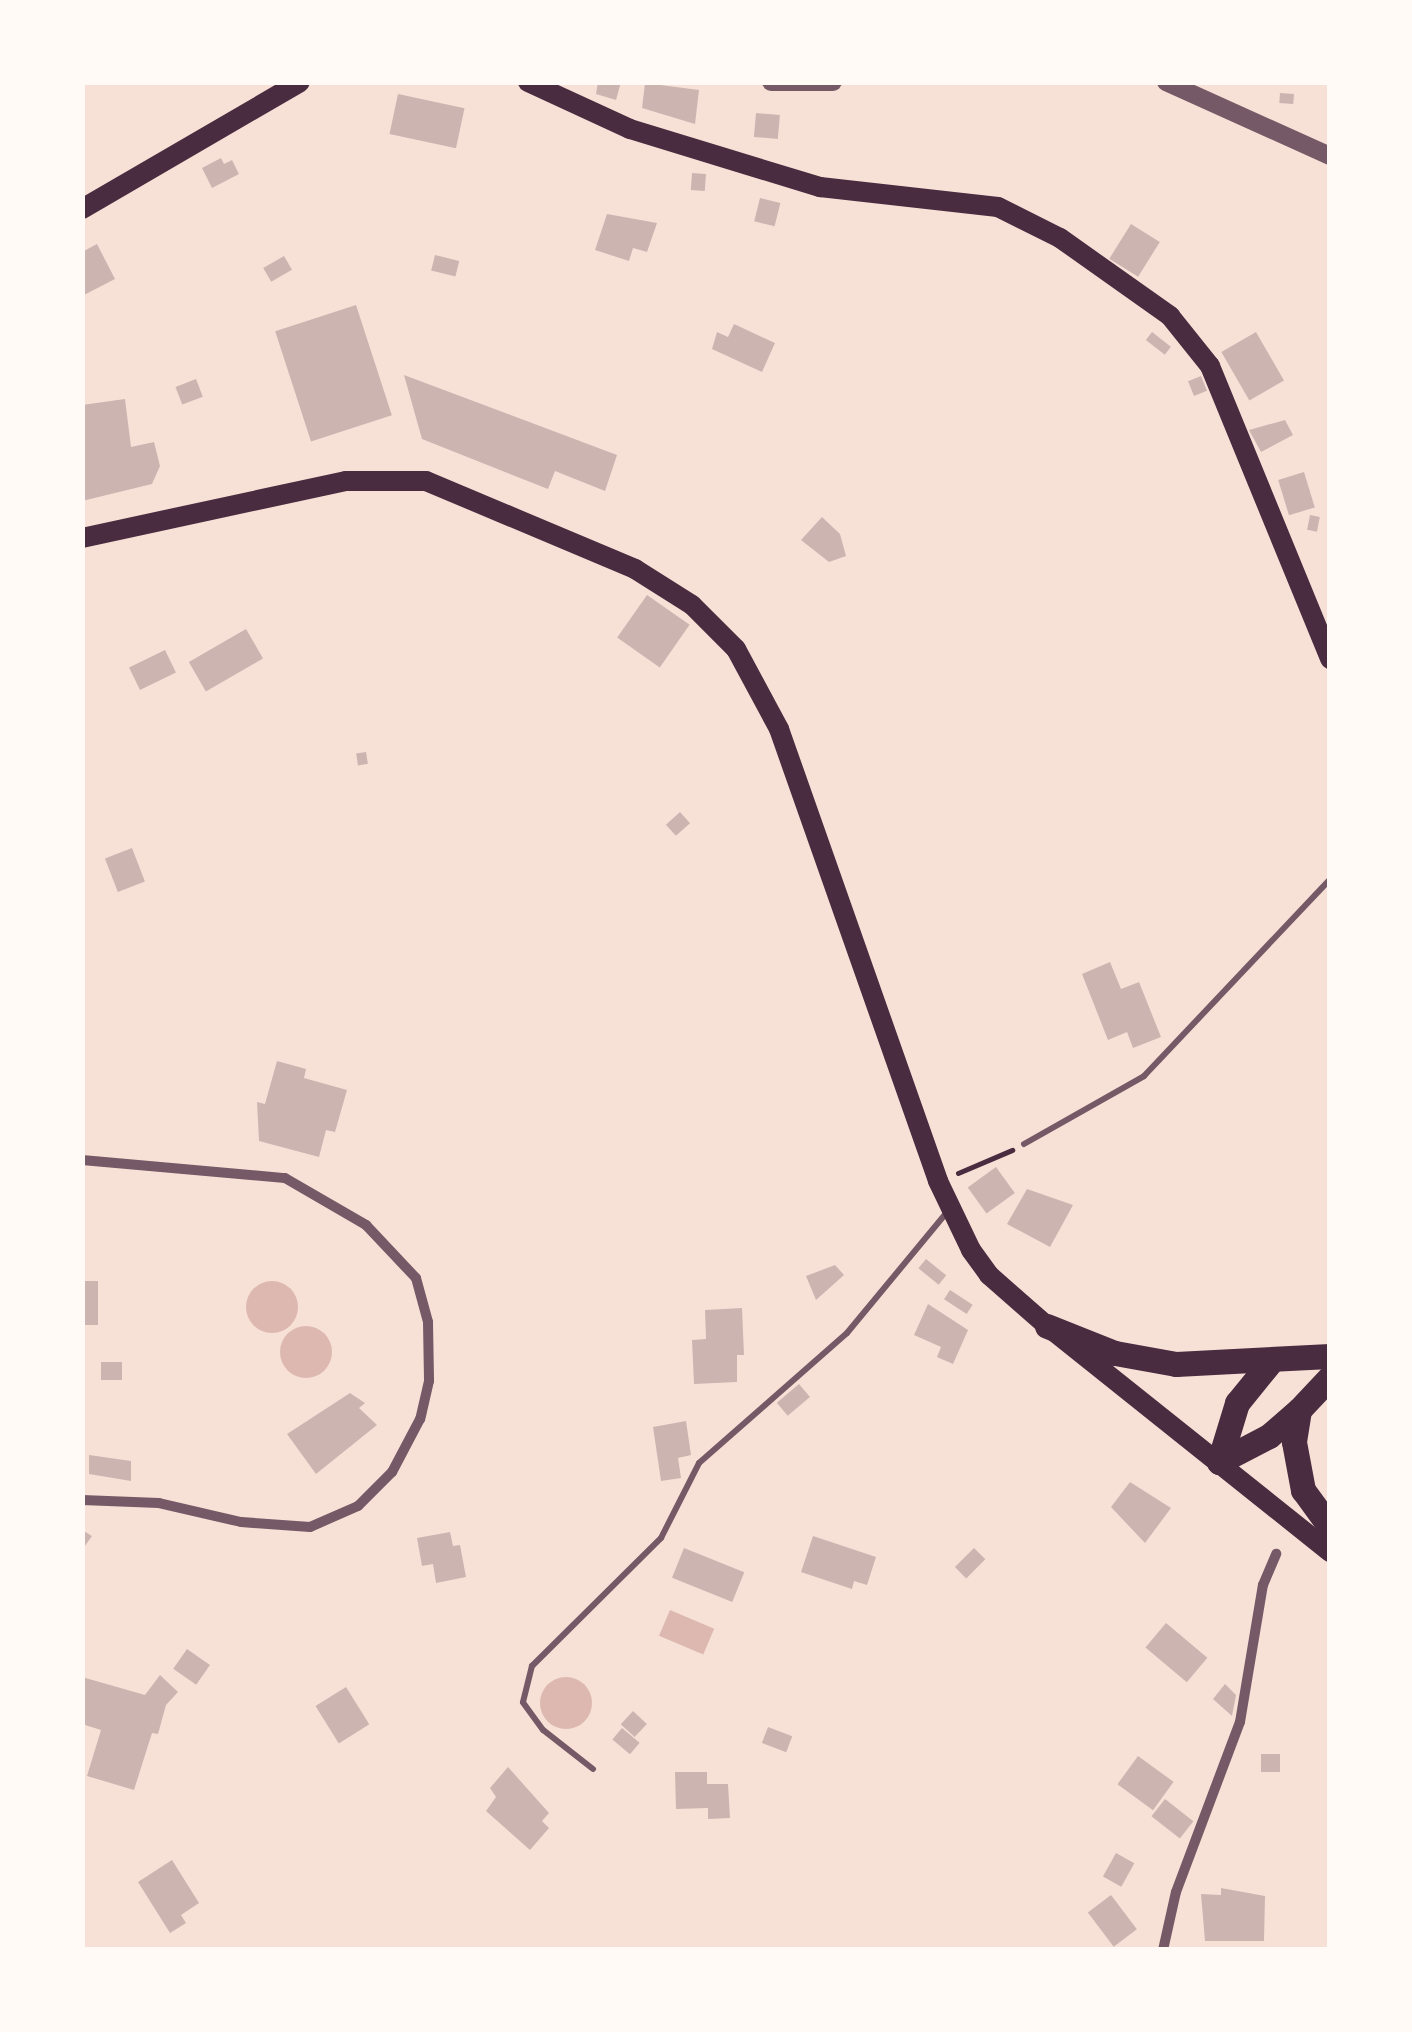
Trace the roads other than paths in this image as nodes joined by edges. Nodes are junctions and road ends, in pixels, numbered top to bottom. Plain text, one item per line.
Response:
1 (300, 82) edge
2 (528, 82) edge
3 (771, 82) edge
4 (834, 82) edge
5 (1166, 82) edge
6 (1330, 156) edge
7 (82, 209) edge
8 (82, 538) edge
9 (1330, 659) edge
10 (1330, 878) edge
11 (1024, 1144) road end
12 (82, 1160) edge
13 (949, 1210) junction
14 (1047, 1326) junction
15 (1330, 1356) edge
16 (1272, 1360) junction
17 (1330, 1377) edge
18 (1299, 1410) junction
19 (1219, 1462) junction
20 (82, 1500) edge
21 (1330, 1527) edge
22 (1330, 1552) edge
23 (1276, 1554) dead end
24 (594, 1769) dead end
25 (1163, 1950) edge

1 - 7 main road
2 - 9 main road
3 - 4 street
5 - 6 street
8 - 13 main road
10 - 11 lane
12 - 20 street
13 - 14 main road
13 - 24 lane
14 - 16 highway
14 - 19 main road
15 - 16 highway
16 - 19 highway
17 - 18 highway
18 - 19 highway
18 - 21 highway
19 - 22 main road
23 - 25 street

